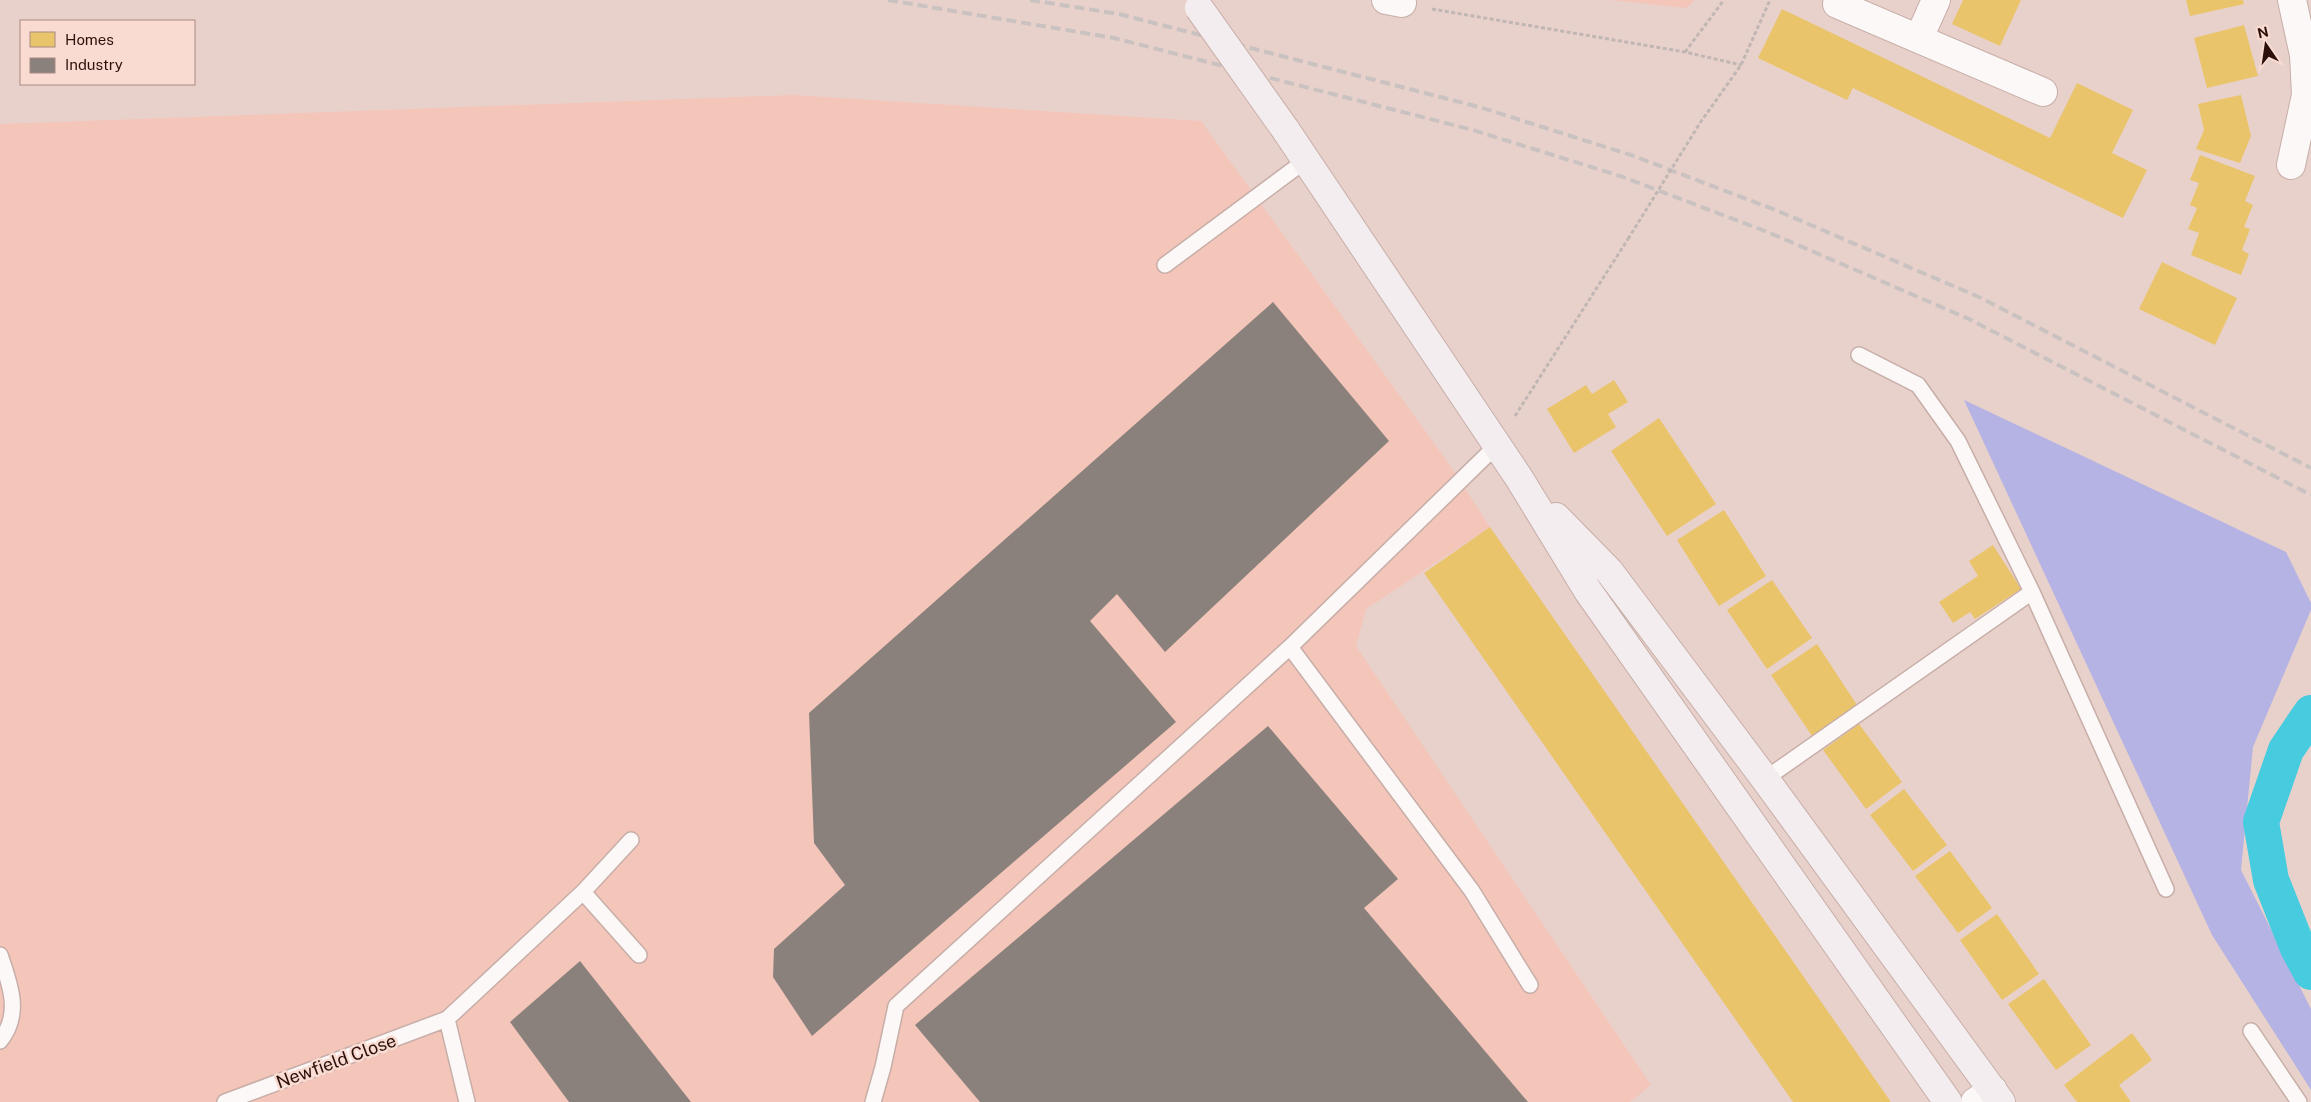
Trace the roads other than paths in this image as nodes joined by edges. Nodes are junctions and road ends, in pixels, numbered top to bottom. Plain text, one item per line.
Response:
1 (1936, 0) edge
2 (2292, 0) edge
3 (1196, 4) edge
4 (1837, 4) dead end
5 (1919, 38) junction
6 (2307, 54) edge
7 (2042, 92) dead end
8 (1306, 160) junction
9 (2291, 164) dead end
10 (1165, 265) dead end
11 (1859, 356) dead end
12 (1496, 446) junction
13 (1519, 478) junction
14 (2032, 592) junction
15 (1290, 648) junction
16 (1765, 779) junction
17 (631, 840) dead end
18 (2166, 888) dead end
19 (583, 892) junction
20 (0, 955) edge
21 (639, 955) dead end
22 (1530, 985) dead end
23 (447, 1019) junction
24 (2251, 1031) dead end
25 (0, 1041) edge
26 (1990, 1098) edge
27 (225, 1102) edge
28 (467, 1102) edge
29 (873, 1102) edge
30 (1948, 1102) edge
31 (2299, 1102) edge

1 - 5 street
2 - 6 street
3 - 8 main road, bridge
4 - 5 street
5 - 7 street
6 - 9 street
8 - 10 lane
8 - 12 main road
11 - 14 lane
12 - 13 main road
12 - 15 lane
13 - 16 main road
13 - 30 main road
14 - 16 lane
14 - 18 lane
15 - 22 lane
15 - 29 lane
16 - 26 main road
17 - 19 lane, Newfield Close
19 - 21 lane
19 - 23 lane, Newfield Close
20 - 25 lane
23 - 27 lane, Newfield Close
23 - 28 lane
24 - 31 lane

